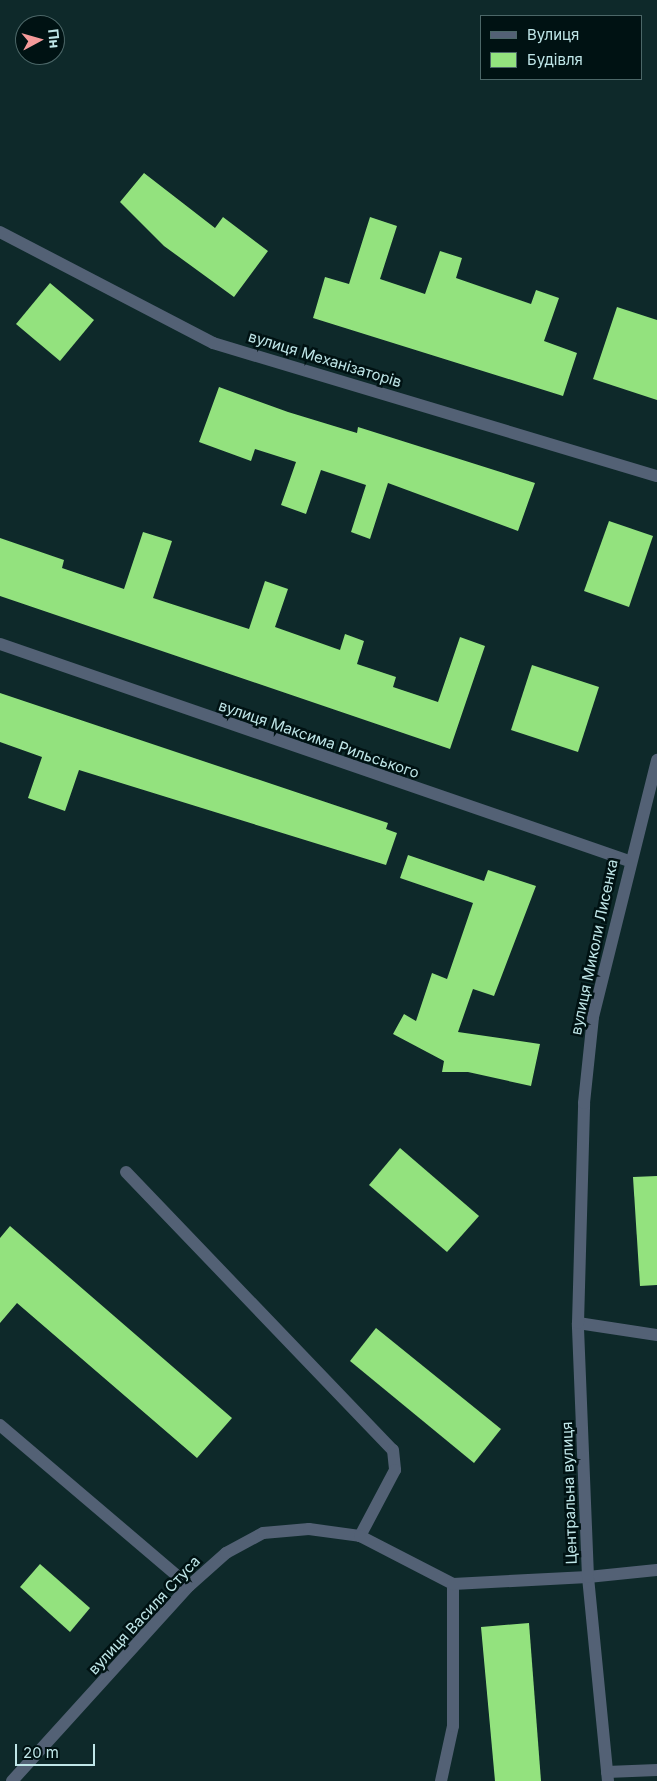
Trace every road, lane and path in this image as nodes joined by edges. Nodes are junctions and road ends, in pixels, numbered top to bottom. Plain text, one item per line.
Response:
1 (0, 232) edge
2 (657, 476) edge
3 (0, 644) edge
4 (657, 760) edge
5 (629, 861) junction
6 (126, 1172) dead end
7 (581, 1203) joint
8 (578, 1323) junction
9 (657, 1336) edge
10 (0, 1424) edge
11 (360, 1536) junction
12 (657, 1570) edge
13 (588, 1577) junction
14 (454, 1584) junction
15 (190, 1586) junction
16 (657, 1770) edge
17 (608, 1776) edge
18 (12, 1781) edge
19 (441, 1781) edge

1 - 2 street, вулиця Механізаторів
3 - 5 street, вулиця Максима Рильського
4 - 5 street, вулиця Миколи Лисенка
5 - 7 street, вулиця Миколи Лисенка
6 - 11 street
7 - 8 street, Центральна вулиця
8 - 9 street
8 - 13 street, Центральна вулиця
10 - 15 street
11 - 14 street, вулиця Василя Стуса
11 - 15 street, вулиця Василя Стуса
12 - 13 street
13 - 14 street
13 - 17 street, Центральна вулиця
14 - 19 street
15 - 18 street, вулиця Василя Стуса
16 - 17 street

